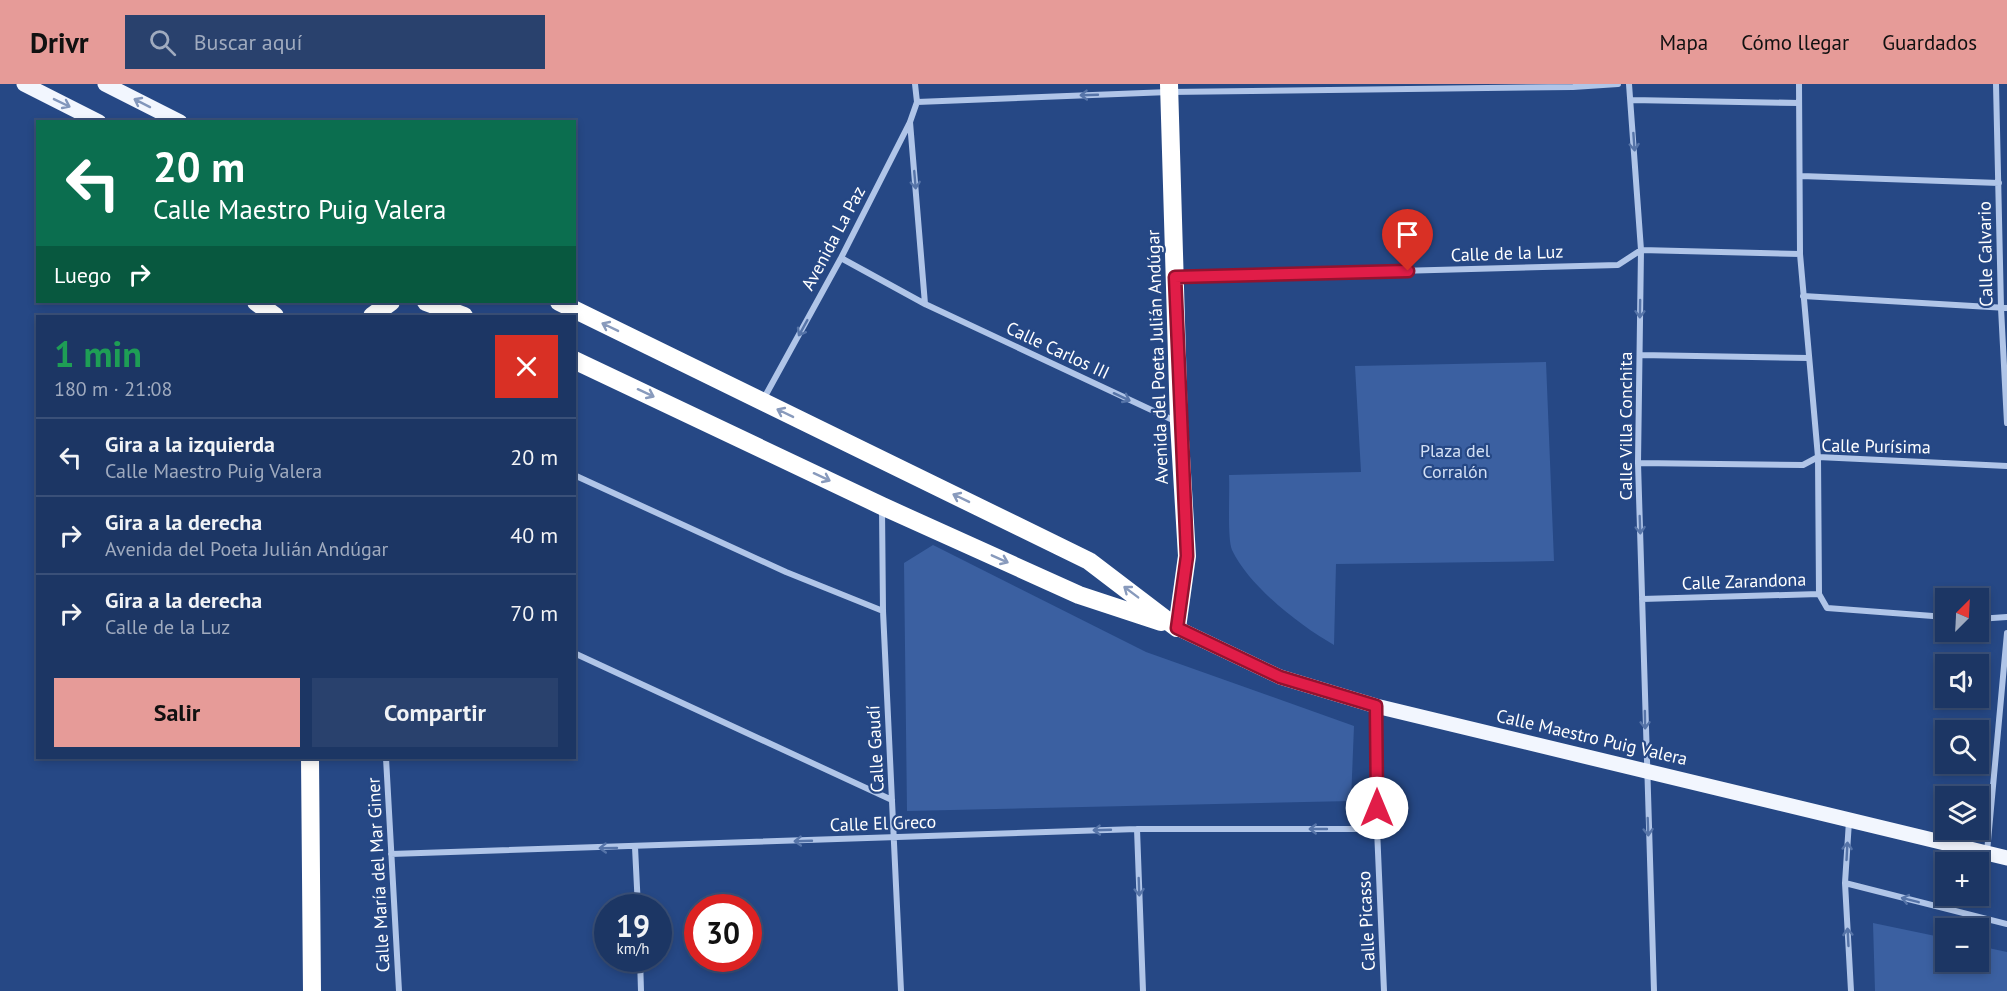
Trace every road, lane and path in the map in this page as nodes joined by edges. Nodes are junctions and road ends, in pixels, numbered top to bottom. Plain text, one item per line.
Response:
1 (24, 84) edge
2 (105, 84) edge
3 (915, 84) edge
4 (1618, 84) edge
5 (1629, 84) edge
6 (1799, 84) edge
7 (1996, 84) edge
8 (1169, 88) edge
9 (1631, 100) junction
10 (917, 102) junction
11 (1798, 103) junction
12 (95, 120) edge
13 (176, 120) edge
14 (910, 122) junction
15 (1998, 128) junction
16 (2007, 129) edge
17 (1801, 176) junction
18 (1999, 183) junction
19 (2003, 205) edge
20 (1641, 250) junction
21 (1800, 254) junction
22 (841, 258) junction
23 (1175, 277) junction
24 (1803, 296) junction
25 (257, 303) edge
26 (390, 303) edge
27 (429, 303) edge
28 (561, 303) edge
29 (925, 303) junction
30 (2004, 308) edge
31 (274, 315) edge
32 (373, 315) edge
33 (461, 315) edge
34 (1640, 355) junction
35 (1808, 358) junction
36 (576, 361) edge
37 (762, 402) junction
38 (1179, 423) junction
39 (2007, 423) edge
40 (1818, 457) junction
41 (1638, 463) junction
42 (2007, 466) edge
43 (576, 476) edge
44 (882, 506) junction
45 (1819, 594) junction
46 (1642, 599) junction
47 (883, 611) junction
48 (1935, 616) edge
49 (2007, 617) edge
50 (1989, 618) edge
51 (1177, 628) junction
52 (2007, 633) edge
53 (576, 654) edge
54 (1376, 706) junction
55 (2004, 731) edge
56 (310, 759) edge
57 (387, 759) edge
58 (1646, 769) junction
59 (892, 800) junction
60 (1849, 818) junction
61 (1137, 829) junction
62 (1377, 829) junction
63 (894, 837) junction
64 (635, 847) junction
65 (1987, 852) joint
66 (1989, 853) edge
67 (391, 854) junction
68 (2007, 858) edge
69 (1845, 883) junction
70 (637, 894) edge
71 (2007, 924) edge
72 (640, 972) edge
73 (312, 991) edge
74 (399, 991) edge
75 (641, 991) edge
76 (901, 991) edge
77 (1143, 991) edge
78 (1384, 991) edge
79 (1654, 991) edge
80 (1851, 991) edge

1 -> 12 main road
13 -> 2 main road
3 - 10 street, Avenida La Paz
4 - 8 street
5 - 9 street, Calle Villa Conchita
6 - 11 street
7 - 15 street, Calle Calvario
8 -> 10 street
8 - 23 highway, Avenida del Poeta Julián Andúgar
9 - 11 street
9 -> 20 street, Calle Villa Conchita
10 - 14 street, Avenida La Paz
11 - 17 street
14 - 22 street, Avenida La Paz
14 -> 29 street
15 - 16 street
15 - 18 street, Calle Calvario
17 - 18 street
17 - 21 street
18 - 19 street, Calle Calvario
19 - 30 street, Calle Calvario
20 - 21 street
20 - 23 street, Calle de la Luz
20 -> 34 street, Calle Villa Conchita
21 - 24 street
22 - 29 street, Calle Carlos III
22 -> 37 street, Avenida La Paz
23 - 38 highway, Avenida del Poeta Julián Andúgar
24 - 30 street
24 - 35 street
25 - 31 highway
26 - 32 highway
27 - 33 highway
37 -> 28 highway
29 -> 38 street, Calle Carlos III
30 - 39 street, Calle Calvario
34 - 35 street
34 - 41 street, Calle Villa Conchita
35 - 40 street
36 -> 44 highway
51 -> 37 highway
38 - 51 highway, Avenida del Poeta Julián Andúgar
40 - 41 street, Calle Purísima
40 - 42 street, Calle Purísima
40 - 45 street
41 -> 46 street, Calle Villa Conchita
43 - 47 street
44 - 47 street, Calle Gaudí
44 -> 51 highway
45 - 46 street, Calle Zarandona
45 - 48 street, Calle Zarandona
46 -> 58 street, Calle Villa Conchita
47 - 59 street, Calle Gaudí
49 - 50 street
51 - 54 main road, Calle Maestro Puig Valera
52 - 55 street
53 - 59 street
54 - 58 main road, Calle Maestro Puig Valera
54 - 62 street, Calle Picasso
55 - 65 street
56 - 73 highway
57 - 67 street, Calle María del Mar Giner
58 - 60 main road, Calle Maestro Puig Valera
58 -> 79 street, Calle Villa Conchita
59 - 63 street, Calle Gaudí
60 - 65 main road, Calle Maestro Puig Valera
69 -> 60 street
62 -> 61 street, Calle El Greco
61 -> 63 street, Calle El Greco
61 -> 77 street
62 - 78 street, Calle Picasso
63 -> 64 street, Calle El Greco
63 - 76 street, Calle Gaudí
64 -> 67 street, Calle El Greco
64 - 70 street
66 - 68 main road, Calle Maestro Puig Valera
67 - 74 street, Calle María del Mar Giner
71 -> 69 street
80 -> 69 street
72 - 75 street

